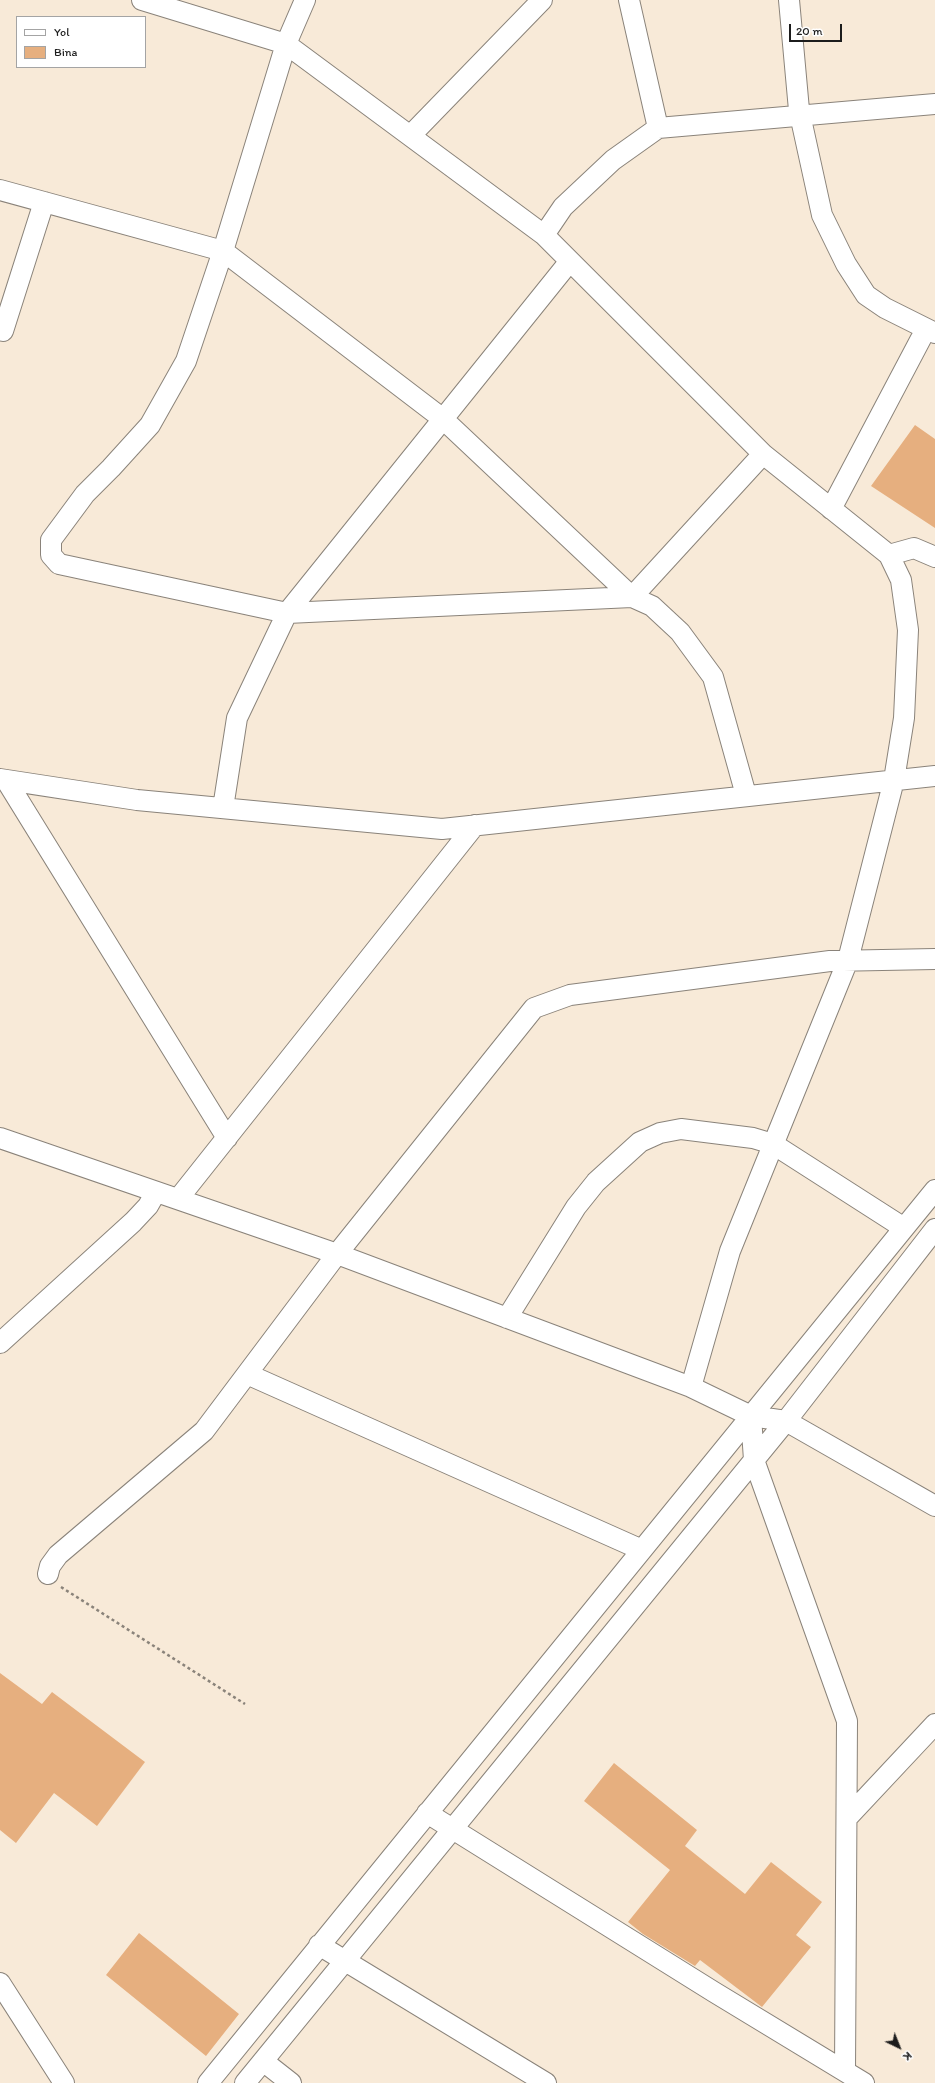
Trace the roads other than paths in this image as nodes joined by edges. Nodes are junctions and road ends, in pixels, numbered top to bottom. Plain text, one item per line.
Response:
1 (142, 0) edge
2 (305, 0) edge
3 (542, 0) edge
4 (629, 0) edge
5 (789, 0) edge
6 (286, 44) junction
7 (935, 104) edge
8 (800, 115) junction
9 (658, 128) junction
10 (411, 135) junction
11 (0, 190) edge
12 (44, 202) junction
13 (544, 235) junction
14 (223, 251) junction
15 (570, 261) junction
16 (3, 331) dead end
17 (931, 331) edge
18 (443, 419) junction
19 (763, 454) junction
20 (831, 508) junction
21 (889, 555) junction
22 (935, 557) edge
23 (632, 597) junction
24 (287, 613) junction
25 (935, 776) edge
26 (3, 780) edge
27 (894, 780) junction
28 (746, 795) junction
29 (222, 808) junction
30 (475, 825) junction
31 (935, 959) edge
32 (848, 960) junction
33 (0, 1138) edge
34 (227, 1138) junction
35 (773, 1144) junction
36 (935, 1190) edge
37 (156, 1192) junction
38 (178, 1199) junction
39 (904, 1228) junction
40 (935, 1229) edge
41 (337, 1254) junction
42 (507, 1318) junction
43 (0, 1343) edge
44 (247, 1374) junction
45 (691, 1387) junction
46 (751, 1416) junction
47 (786, 1421) junction
48 (754, 1460) junction
49 (934, 1504) edge
50 (642, 1550) junction
51 (48, 1574) road end
52 (935, 1724) edge
53 (427, 1813) junction
54 (847, 1818) junction
55 (453, 1829) junction
56 (319, 1945) junction
57 (345, 1961) junction
58 (0, 1983) edge
59 (263, 2061) junction
60 (845, 2071) junction
61 (64, 2083) edge
62 (208, 2083) edge
63 (245, 2083) edge
64 (291, 2083) edge
65 (546, 2083) edge
66 (864, 2083) edge

1 - 6 street
2 - 6 street
3 - 10 street
4 - 9 street
5 - 8 street
6 - 10 street
6 - 14 street
7 - 8 street
8 - 9 street
8 - 17 street
9 - 13 street
10 - 13 street
11 - 12 street
12 - 14 street
12 - 16 street
13 - 15 street
14 - 18 street
14 - 24 street
15 - 18 street
15 - 19 street
17 - 20 street
18 - 23 street
18 - 24 street
19 - 20 street
19 - 23 street
20 - 21 street
21 - 22 street
21 - 27 street
23 - 24 street
23 - 28 street
24 - 29 street
25 - 27 street
26 - 29 street
26 - 34 street
27 - 28 street
27 - 32 street
28 - 30 street
29 - 30 street
30 - 34 street
31 - 32 street
32 - 35 street
32 - 41 street
33 - 37 street
34 - 38 street
35 - 39 street
35 - 42 street
35 - 45 street
36 - 39 street
37 - 38 street
37 - 43 street
38 - 41 street
39 - 46 street
40 - 47 street
41 - 42 street
41 - 44 street
42 - 45 street
44 - 50 street
44 - 51 street
45 - 46 street
46 - 47 street
46 - 48 street
46 - 50 street
47 - 48 street
47 - 49 street
48 - 54 street
48 - 55 street
50 - 53 street
52 - 54 street
53 - 55 street
53 - 56 street
54 - 60 street
55 - 57 street
55 - 60 street
56 - 57 street
56 - 62 street
57 - 59 street
57 - 65 street
58 - 61 street
59 - 63 street
59 - 64 street
60 - 66 street

